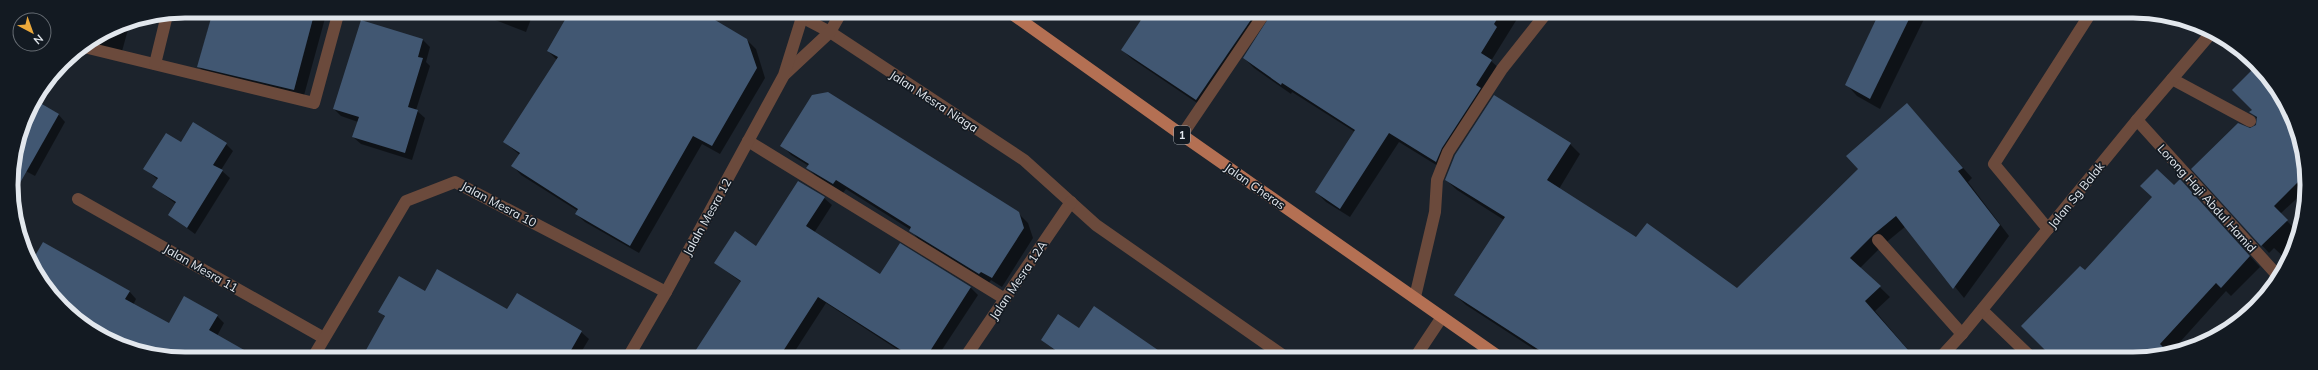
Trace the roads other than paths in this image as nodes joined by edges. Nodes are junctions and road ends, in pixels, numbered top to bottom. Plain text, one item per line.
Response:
1 (337, 18) edge
2 (802, 18) edge
3 (809, 18) edge
4 (838, 18) edge
5 (1018, 18) edge
6 (1261, 18) edge
7 (1542, 18) edge
8 (2088, 18) edge
9 (166, 19) edge
10 (830, 32) junction
11 (2209, 36) edge
12 (89, 48) edge
13 (155, 64) junction
14 (784, 75) junction
15 (2172, 79) junction
16 (2137, 120) junction
17 (2250, 121) dead end
18 (1182, 135) junction
19 (748, 141) junction
20 (78, 198) dead end
21 (1071, 202) junction
22 (2048, 229) junction
23 (1878, 240) dead end
24 (2275, 273) edge
25 (666, 292) junction
26 (1415, 297) junction
27 (1006, 299) junction
28 (1982, 310) junction
29 (1442, 317) junction
30 (1962, 334) junction
31 (324, 338) junction
32 (316, 352) edge
33 (631, 352) edge
34 (969, 352) edge
35 (1278, 352) edge
36 (1419, 352) edge
37 (1492, 352) edge
38 (1946, 352) edge
39 (2026, 352) edge

1 - 13 street
2 - 14 street
3 - 10 street, Jalan Mesra Niaga
4 - 10 street
5 - 18 main road, Jalan Cheras / 1
6 - 18 street
7 - 26 street
8 - 22 street
9 - 13 street
10 - 14 street
10 - 21 street, Jalan Mesra Niaga
11 - 15 street, Jalan Sg Balak
12 - 13 street
14 - 19 street, Jalaln Mesra 12
15 - 16 street, Jalan Sg Balak
15 - 17 street
16 - 22 street, Jalan Sg Balak
16 - 24 street, Lorong Haji Abdul Hamid
18 - 26 main road, Jalan Cheras / 1
19 - 25 street, Jalaln Mesra 12
19 - 27 street
20 - 31 street, Jalan Mesra 11
21 - 27 street, Jalan Mesra 12A
21 - 35 street, Jalan Mesra Niaga
22 - 28 street, Jalan Sg Balak
23 - 30 street
25 - 31 street, Jalan Mesra 10
25 - 33 street, Jalaln Mesra 12
26 - 29 main road, Jalan Cheras / 1
27 - 34 street, Jalan Mesra 12A
28 - 30 street, Jalan Sg Balak
28 - 39 street
29 - 36 street
29 - 37 main road, Jalan Cheras / 1
30 - 38 street, Jalan Sg Balak
31 - 32 street, Jalan Mesra 10

